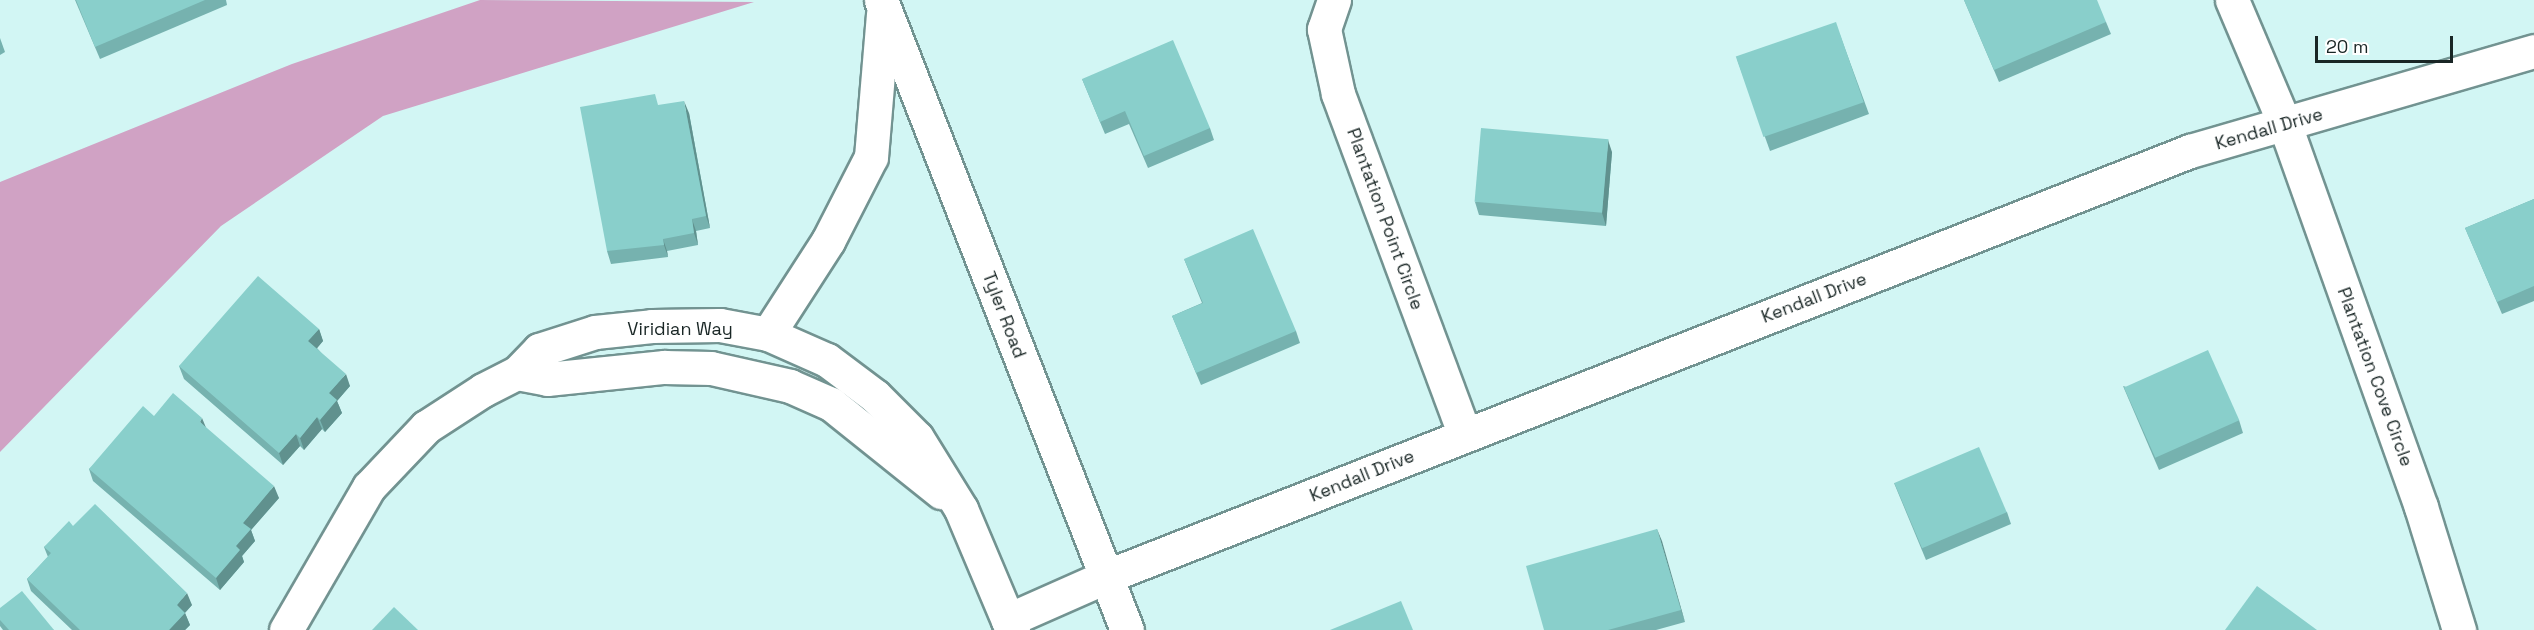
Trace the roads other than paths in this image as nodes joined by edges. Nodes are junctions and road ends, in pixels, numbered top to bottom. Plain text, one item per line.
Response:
1 (1334, 0) edge
2 (2232, 0) edge
3 (883, 3) edge
4 (2534, 51) edge
5 (2285, 125) junction
6 (768, 334) junction
7 (517, 373) junction
8 (1465, 435) junction
9 (961, 509) junction
10 (1105, 577) junction
11 (1011, 625) edge
12 (286, 630) edge
13 (1127, 630) edge
14 (2459, 630) edge

1 - 8 street, Plantation Point Circle
2 - 5 street, Plantation Cove Circle
3 - 6 street
3 - 10 street, Tyler Road
4 - 5 street, Kendall Drive
5 - 8 street, Kendall Drive
5 - 14 street, Plantation Cove Circle
6 - 7 street, Viridian Way
6 - 9 street, Viridian Way
7 - 9 street, Viridian Way
7 - 12 street, Viridian Way
8 - 10 street, Kendall Drive
9 - 11 street, Viridian Way
10 - 11 street, Kendall Drive
10 - 13 street, Tyler Road

